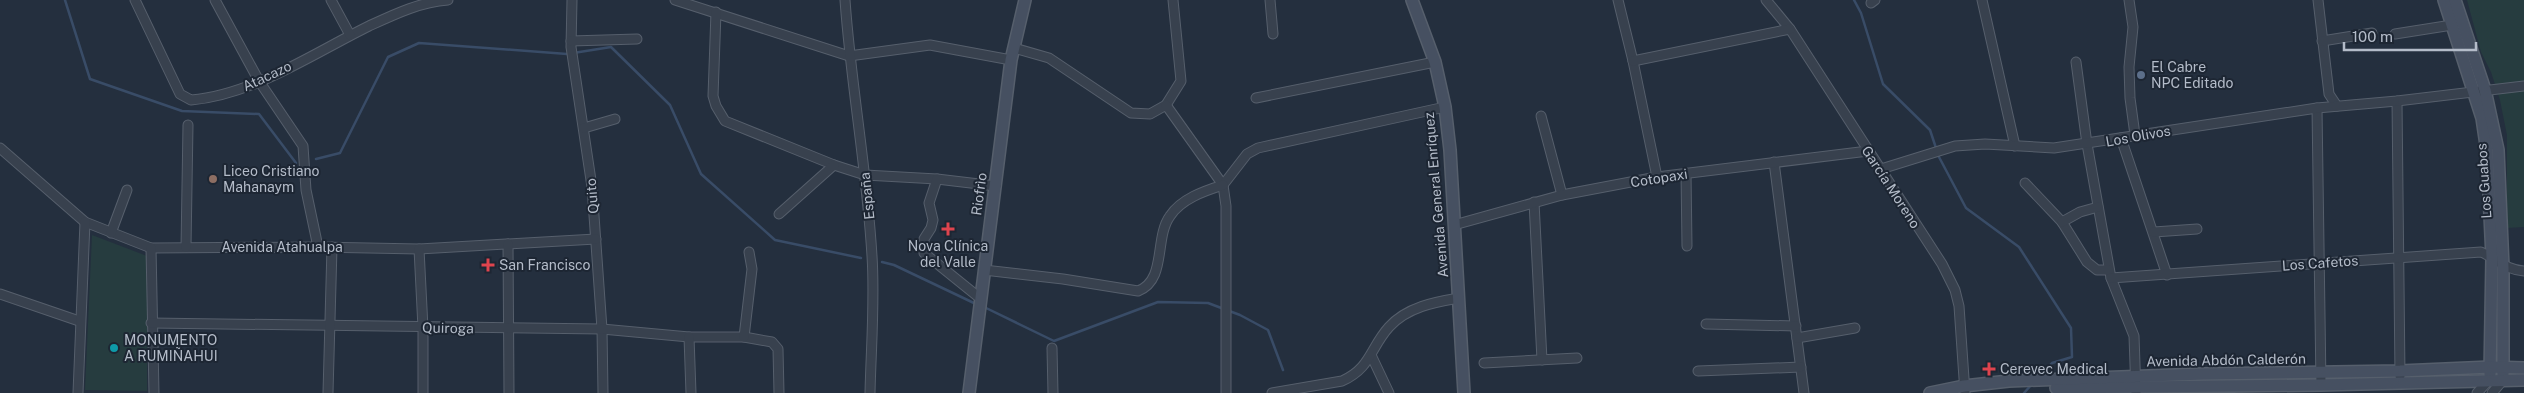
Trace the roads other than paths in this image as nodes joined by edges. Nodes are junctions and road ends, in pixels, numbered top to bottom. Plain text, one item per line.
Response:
1 (135, 0) edge
2 (215, 0) edge
3 (331, 0) edge
4 (448, 0) edge
5 (572, 0) edge
6 (675, 0) edge
7 (845, 0) edge
8 (1025, 0) edge
9 (1173, 0) edge
10 (1270, 0) edge
11 (1412, 0) edge
12 (1618, 0) edge
13 (1766, 0) edge
14 (1982, 0) edge
15 (2129, 0) edge
16 (2318, 0) edge
17 (2444, 0) edge
18 (2455, 0) edge
19 (716, 12) junction
20 (2452, 25) junction
21 (1790, 29) junction
22 (2372, 33) dead end
23 (1273, 34) dead end
24 (2395, 34) dead end
25 (350, 35) junction
26 (637, 39) dead end
27 (2322, 41) junction
28 (571, 44) junction
29 (1014, 48) junction
30 (849, 56) junction
31 (1011, 60) junction
32 (1633, 61) junction
33 (1435, 62) junction
34 (2076, 62) dead end
35 (259, 82) junction
36 (2524, 86) edge
37 (2480, 91) junction
38 (1256, 98) dead end
39 (2397, 101) junction
40 (1166, 105) junction
41 (2337, 106) junction
42 (1445, 107) junction
43 (2317, 108) junction
44 (1541, 116) dead end
45 (616, 119) dead end
46 (188, 125) dead end
47 (584, 128) junction
48 (2135, 135) junction
49 (2122, 138) junction
50 (2087, 144) junction
51 (2015, 146) junction
52 (0, 148) edge
53 (1868, 151) junction
54 (1774, 162) junction
55 (834, 165) junction
56 (1881, 169) junction
57 (1686, 173) junction
58 (865, 175) junction
59 (1657, 177) junction
60 (937, 180) junction
61 (2024, 183) dead end
62 (1223, 185) junction
63 (996, 186) junction
64 (127, 190) dead end
65 (1562, 195) junction
66 (1534, 202) junction
67 (2098, 207) junction
68 (779, 214) dead end
69 (85, 222) junction
70 (2062, 222) junction
71 (1454, 225) junction
72 (2197, 229) dead end
73 (2154, 232) junction
74 (111, 233) junction
75 (596, 239) junction
76 (508, 244) junction
77 (1687, 246) dead end
78 (186, 247) junction
79 (318, 247) junction
80 (332, 247) junction
81 (151, 248) junction
82 (419, 249) junction
83 (749, 252) dead end
84 (2492, 257) junction
85 (2399, 258) junction
86 (2319, 263) junction
87 (2503, 267) junction
88 (984, 270) junction
89 (2524, 271) edge
90 (2110, 274) junction
91 (2168, 275) junction
92 (0, 294) edge
93 (1459, 298) junction
94 (981, 300) junction
95 (79, 321) junction
96 (152, 323) junction
97 (1706, 324) dead end
98 (1796, 326) junction
99 (330, 327) junction
100 (423, 328) junction
101 (1854, 328) dead end
102 (508, 329) junction
103 (602, 330) junction
104 (689, 337) junction
105 (744, 337) junction
106 (1797, 338) junction
107 (1052, 348) dead end
108 (1371, 354) junction
109 (1578, 358) dead end
110 (1542, 360) junction
111 (1484, 363) dead end
112 (2491, 366) junction
113 (1801, 367) junction
114 (2504, 367) junction
115 (2524, 368) edge
116 (1698, 371) dead end
117 (2321, 372) junction
118 (2400, 377) junction
119 (2489, 380) junction
120 (2503, 380) junction
121 (2524, 380) edge
122 (2135, 386) edge
123 (2321, 386) junction
124 (1965, 391) edge
125 (78, 393) edge
126 (154, 393) edge
127 (328, 393) edge
128 (423, 393) edge
129 (509, 393) edge
130 (603, 393) edge
131 (691, 393) edge
132 (779, 393) edge
133 (870, 393) edge
134 (969, 393) edge
135 (1053, 393) edge
136 (1226, 393) edge
137 (1272, 393) edge
138 (1389, 393) edge
139 (1464, 393) edge
140 (1804, 393) edge
141 (1930, 393) edge
142 (2477, 393) edge
143 (2492, 393) edge

1 - 35 street, Atacazo
2 - 35 street
3 - 25 street
4 - 25 street, Atacazo
5 - 28 street, Quito
6 - 19 street
7 - 30 street, España
8 - 29 street, Riofrìo
9 - 40 street
10 - 23 street
11 - 33 street, Avenida General Enríquez
12 - 32 street
13 - 21 street, García Moreno
14 - 51 street
15 - 48 street
16 - 27 street
17 - 20 street, Los Guabos
18 - 37 street, Los Guabos
19 - 30 street
19 - 55 street
20 - 24 street
20 - 37 street, Los Guabos
21 - 32 street
21 - 53 street, García Moreno
22 - 27 street
25 - 35 street, Atacazo
26 - 28 street
27 - 41 street
28 - 47 street, Quito
29 - 31 street, Riofrìo
29 - 40 street
30 - 31 street
30 - 58 street, España
31 - 63 street, Riofrìo
32 - 59 street
33 - 38 street
33 - 42 street, Avenida General Enríquez
34 - 50 street
35 - 79 street
36 - 37 street, Los Olivos
37 - 39 street, Los Olivos
37 - 84 street, Los Guabos
37 - 87 street, Los Guabos
39 - 41 street, Los Olivos
39 - 85 street
40 - 62 street
41 - 43 street, Los Olivos
42 - 62 street
42 - 71 street, Avenida General Enríquez
43 - 48 street, Los Olivos
43 - 86 street
44 - 65 street
45 - 47 street
46 - 78 street
47 - 75 street, Quito
48 - 49 street, Los Olivos
49 - 50 street, Los Olivos
49 - 73 street
50 - 51 street, Los Olivos
50 - 67 street
51 - 56 street, Los Olivos
52 - 69 street, Avenida Atahualpa
53 - 54 street, Cotopaxi
53 - 56 street, García Moreno
54 - 57 street, Cotopaxi
54 - 98 street
55 - 58 street
55 - 68 street
56 - 124 street, García Moreno
57 - 59 street, Cotopaxi
57 - 77 street
58 - 60 street
58 - 133 street, España
59 - 65 street, Cotopaxi
60 - 63 street
60 - 94 street
61 - 70 street
62 - 88 street
62 - 136 street
63 - 88 street, Riofrìo
64 - 74 street
65 - 66 street, Cotopaxi
66 - 71 street, Cotopaxi
66 - 110 street
67 - 70 street
67 - 90 street
69 - 74 street, Avenida Atahualpa
69 - 95 street
70 - 90 street
71 - 93 street, Avenida General Enríquez
72 - 73 street
73 - 91 street
74 - 81 street, Avenida Atahualpa
75 - 76 street, Avenida Atahualpa
75 - 103 street, Quito
76 - 82 street, Avenida Atahualpa
76 - 102 street
78 - 79 street, Avenida Atahualpa
78 - 81 street, Avenida Atahualpa
79 - 80 street, Avenida Atahualpa
80 - 82 street, Avenida Atahualpa
80 - 99 street
81 - 96 street
82 - 100 street
83 - 105 street
84 - 85 street, Los Cafetos
84 - 87 street
84 - 112 street, Los Guabos
85 - 86 street, Los Cafetos
85 - 118 street
86 - 91 street, Los Cafetos
86 - 117 street
87 - 89 street
87 - 114 street, Los Guabos
88 - 94 street, Riofrìo
90 - 91 street, Los Cafetos
90 - 122 street
92 - 95 street
93 - 108 street
93 - 139 street, Avenida General Enríquez
94 - 134 street, Riofrìo
95 - 125 street
96 - 99 street, Quiroga
96 - 126 street
97 - 98 street
98 - 106 street
99 - 100 street, Quiroga
99 - 127 street
100 - 102 street, Quiroga
100 - 128 street
101 - 106 street
102 - 103 street, Quiroga
102 - 129 street
103 - 104 street, Quiroga
103 - 130 street, Quito
104 - 105 street, Quiroga
104 - 131 street
105 - 132 street, Quiroga
106 - 113 street
107 - 135 street
108 - 137 street
108 - 138 street
109 - 110 street
110 - 111 street
112 - 114 street, Avenida Abdón Calderón
112 - 118 street, Avenida Abdón Calderón
112 - 119 street, Los Guabos
113 - 116 street
113 - 140 street
114 - 115 street, Avenida Abdón Calderón
114 - 120 street, Los Guabos
117 - 118 street, Avenida Abdón Calderón
117 - 122 street, Avenida Abdón Calderón
117 - 123 street
118 - 119 street, Avenida Abdón Calderón
118 - 123 street, Avenida Abdón Calderón
119 - 120 street, Avenida Abdón Calderón
119 - 142 street
120 - 121 street, Avenida Abdón Calderón
120 - 143 street
122 - 123 street, Avenida Abdón Calderón
122 - 124 street, Avenida Abdón Calderón
124 - 141 street, Avenida Abdón Calderón

